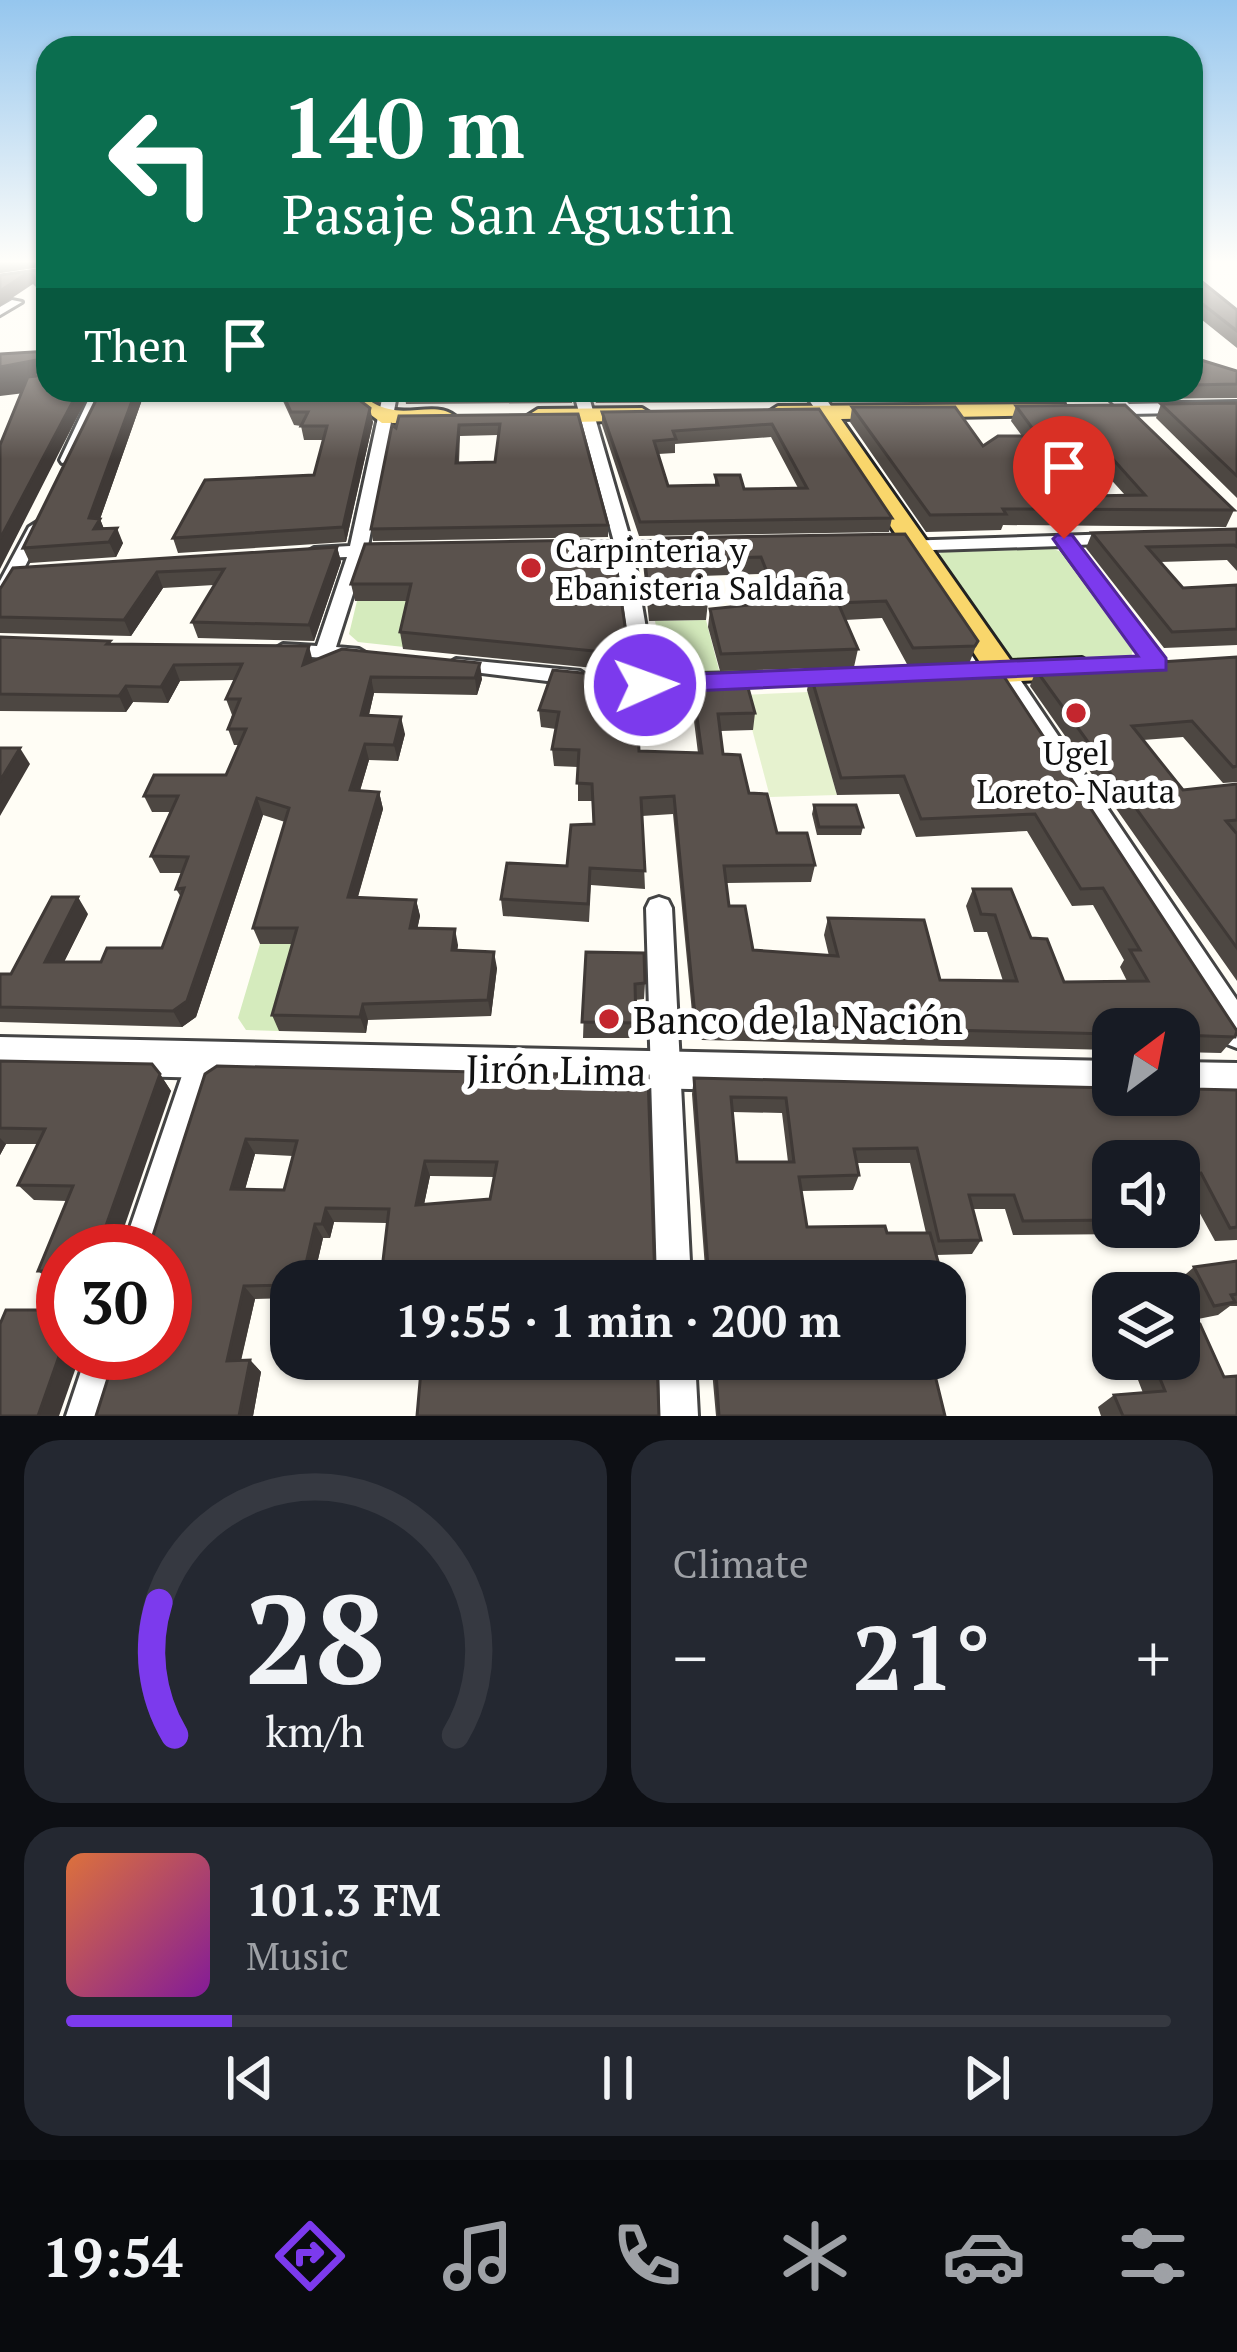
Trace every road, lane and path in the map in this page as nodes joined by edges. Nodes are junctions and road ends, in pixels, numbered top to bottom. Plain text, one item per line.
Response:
1 (94, 402) edge
2 (363, 402) edge
3 (387, 402) edge
4 (583, 402) edge
5 (813, 402) edge
6 (819, 402) edge
7 (857, 402) edge
8 (1120, 402) edge
9 (1237, 407) edge
10 (1127, 409) junction
11 (754, 413) edge
12 (659, 415) edge
13 (382, 416) junction
14 (470, 416) edge
15 (514, 416) edge
16 (587, 416) junction
17 (1159, 440) edge
18 (61, 473) edge
19 (43, 513) edge
20 (1146, 538) edge
21 (1064, 539) junction
22 (915, 545) junction
23 (880, 546) edge
24 (696, 547) edge
25 (536, 548) edge
26 (625, 548) junction
27 (403, 550) edge
28 (358, 551) junction
29 (290, 554) edge
30 (0, 598) edge
31 (255, 650) edge
32 (325, 652) junction
33 (393, 658) edge
34 (1197, 662) edge
35 (439, 663) edge
36 (1157, 664) junction
37 (990, 672) junction
38 (859, 677) edge
39 (645, 685) junction
40 (659, 908) dead end
41 (1237, 1031) edge
42 (0, 1055) edge
43 (202, 1060) junction
44 (667, 1072) junction
45 (1092, 1080) edge
46 (1200, 1081) edge
47 (1237, 1082) edge
48 (148, 1224) edge
49 (673, 1260) edge
50 (96, 1380) edge
51 (678, 1380) edge
52 (85, 1416) edge
53 (679, 1416) edge

1 - 18 street
2 - 13 main road
3 - 13 street
4 - 16 street
5 - 11 main road
6 - 22 main road
7 - 10 main road
8 - 10 street
9 - 10 street
10 - 17 main road
12 - 16 main road
13 - 14 main road
13 - 28 street
15 - 16 main road
16 - 26 street
19 - 30 street
20 - 21 street
21 - 22 street
21 - 36 street
22 - 23 street
22 - 37 main road
24 - 26 street
25 - 26 street
26 - 39 street
27 - 28 street
28 - 29 street
28 - 32 street
31 - 32 street
32 - 33 street
34 - 36 main road
35 - 39 street
36 - 37 main road
37 - 41 street
38 - 39 street
40 - 44 street
42 - 43 street, Jirón Lima
43 - 44 street, Jirón Lima
43 - 48 street
44 - 45 street, Jirón Lima
44 - 49 street
46 - 47 street
50 - 52 street
51 - 53 street

